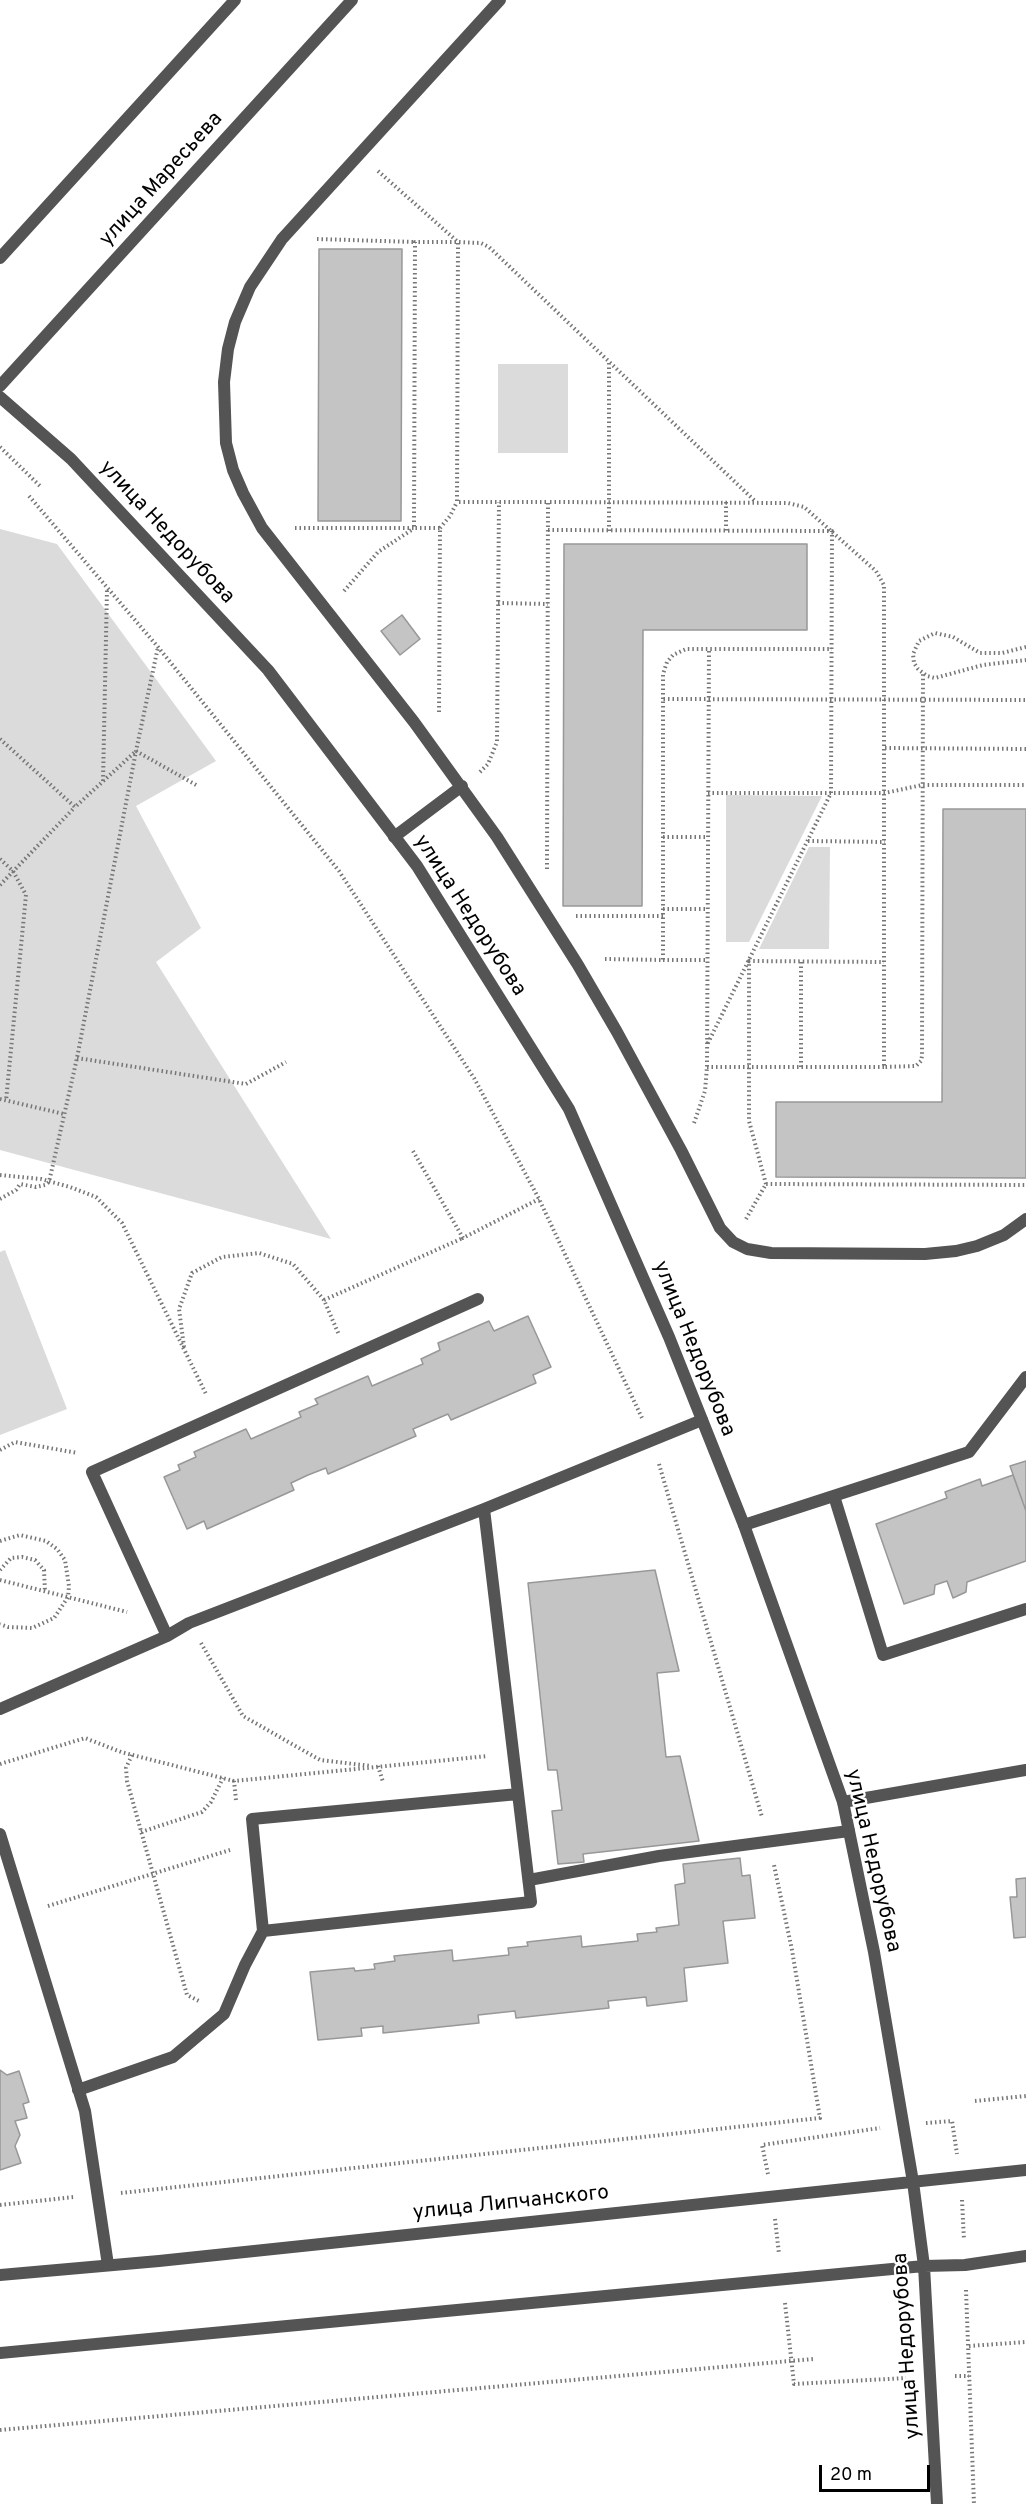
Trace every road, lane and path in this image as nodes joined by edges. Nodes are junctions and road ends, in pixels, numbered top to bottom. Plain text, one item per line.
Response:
1 (235, 0) edge
2 (352, 0) edge
3 (500, 0) edge
4 (359, 154) junction
5 (282, 238) junction
6 (415, 242) junction
7 (458, 242) junction
8 (0, 258) edge
9 (609, 362) junction
10 (0, 386) edge
11 (0, 397) edge
12 (0, 447) edge
13 (40, 486) dead end
14 (29, 496) dead end
15 (457, 502) junction
16 (499, 502) junction
17 (548, 502) junction
18 (609, 502) junction
19 (726, 502) junction
20 (757, 503) junction
21 (262, 528) junction
22 (414, 528) junction
23 (441, 528) junction
24 (548, 530) junction
25 (609, 531) junction
26 (726, 531) junction
27 (832, 531) junction
28 (107, 588) junction
29 (498, 603) junction
30 (548, 604) junction
31 (327, 611) junction
32 (158, 647) junction
33 (1026, 647) edge
34 (708, 649) junction
35 (832, 649) junction
36 (1026, 660) edge
37 (923, 673) junction
38 (663, 699) junction
39 (708, 700) junction
40 (831, 700) junction
41 (885, 700) junction
42 (923, 700) junction
43 (1026, 700) edge
44 (0, 739) edge
45 (885, 748) junction
46 (922, 748) junction
47 (1026, 749) edge
48 (136, 751) junction
49 (439, 755) junction
50 (103, 781) junction
51 (922, 784) junction
52 (1026, 785) edge
53 (198, 786) dead end
54 (462, 786) junction
55 (708, 793) junction
56 (831, 793) junction
57 (885, 793) junction
58 (75, 807) junction
59 (394, 837) junction
60 (663, 837) junction
61 (708, 837) junction
62 (808, 841) junction
63 (885, 842) junction
64 (0, 859) edge
65 (547, 870) dead end
66 (13, 871) junction
67 (0, 885) edge
68 (663, 909) junction
69 (708, 909) junction
70 (547, 916) junction
71 (663, 916) junction
72 (574, 959) junction
73 (663, 960) junction
74 (708, 960) junction
75 (749, 961) junction
76 (801, 962) junction
77 (884, 962) junction
78 (707, 1045) junction
79 (77, 1058) junction
80 (286, 1062) dead end
81 (707, 1067) junction
82 (748, 1067) junction
83 (801, 1067) junction
84 (884, 1067) junction
85 (0, 1099) edge
86 (6, 1101) junction
87 (64, 1114) junction
88 (681, 1150) junction
89 (413, 1151) dead end
90 (0, 1175) edge
91 (49, 1181) junction
92 (766, 1184) junction
93 (1026, 1185) edge
94 (0, 1199) edge
95 (539, 1199) junction
96 (1026, 1220) edge
97 (463, 1238) junction
98 (733, 1242) junction
99 (478, 1299) dead end
100 (324, 1300) junction
101 (185, 1351) junction
102 (349, 1357) junction
103 (1026, 1377) edge
104 (217, 1417) junction
105 (702, 1420) junction
106 (653, 1441) junction
107 (0, 1450) edge
108 (120, 1460) junction
109 (834, 1496) junction
110 (484, 1509) junction
111 (744, 1525) junction
112 (0, 1541) edge
113 (0, 1570) edge
114 (0, 1580) edge
115 (45, 1591) junction
116 (68, 1597) junction
117 (1026, 1609) edge
118 (160, 1620) junction
119 (189, 1623) junction
120 (0, 1624) edge
121 (167, 1636) junction
122 (0, 1709) edge
123 (132, 1755) junction
124 (0, 1764) edge
125 (1026, 1770) edge
126 (223, 1778) junction
127 (234, 1781) dead end
128 (518, 1794) junction
129 (843, 1802) junction
130 (389, 1806) junction
131 (849, 1831) junction
132 (141, 1832) junction
133 (0, 1834) edge
134 (769, 1843) junction
135 (254, 1844) junction
136 (152, 1872) junction
137 (529, 1880) junction
138 (24, 1913) junction
139 (263, 1931) junction
140 (224, 2014) junction
141 (78, 2090) junction
142 (1026, 2096) edge
143 (975, 2101) dead end
144 (952, 2121) dead end
145 (904, 2125) junction
146 (781, 2142) dead end
147 (1026, 2170) edge
148 (913, 2181) junction
149 (98, 2195) junction
150 (0, 2205) edge
151 (1026, 2256) edge
152 (108, 2265) junction
153 (924, 2266) junction
154 (0, 2275) edge
155 (1026, 2342) edge
156 (969, 2346) dead end
157 (0, 2353) edge
158 (813, 2359) dead end
159 (931, 2376) junction
160 (794, 2384) dead end
161 (0, 2430) edge
162 (937, 2504) edge
163 (974, 2504) edge

1 - 8 street
2 - 10 street, улица Маресьева
3 - 4 street
4 - 5 street
4 - 7 path
5 - 6 path
5 - 21 street
6 - 7 path
6 - 22 path
7 - 9 path
7 - 15 path
9 - 18 path
9 - 20 path
11 - 59 street, улица Недорубова
12 - 13 path
14 - 28 path
15 - 16 path
15 - 23 path
16 - 17 path
16 - 29 path
17 - 18 path
17 - 24 path
18 - 19 path
18 - 25 path
19 - 20 path
19 - 26 path
20 - 27 path
21 - 22 path
21 - 31 street
22 - 23 path
22 - 31 path
23 - 49 path
24 - 25 path
24 - 30 path
25 - 26 path
26 - 27 path
27 - 35 path
27 - 41 path
28 - 32 path
28 - 50 path
29 - 30 path
29 - 54 path
30 - 65 path
31 - 49 street
32 - 48 path
32 - 95 path
33 - 37 path
34 - 35 path
34 - 38 path
34 - 39 path
35 - 40 path
36 - 37 path
37 - 42 path
38 - 39 path
38 - 60 path
39 - 40 path
39 - 55 path
40 - 41 path
40 - 56 path
41 - 42 path
41 - 45 path
42 - 43 path
42 - 46 path
44 - 58 path
45 - 46 path
45 - 57 path
46 - 47 path
46 - 51 path
48 - 50 path
48 - 53 path
48 - 79 path
49 - 54 street
50 - 58 path
51 - 52 path
51 - 57 path
51 - 84 path
54 - 59 street
54 - 70 street
55 - 56 path
55 - 61 path
56 - 57 path
56 - 62 path
57 - 63 path
58 - 66 path
59 - 105 street, улица Недорубова
60 - 61 path
60 - 68 path
61 - 69 path
62 - 63 path
62 - 75 path
63 - 77 path
64 - 66 path
66 - 67 path
66 - 86 path
68 - 69 path
68 - 71 path
69 - 74 path
70 - 71 path
70 - 72 street
71 - 73 path
72 - 73 path
72 - 88 street
73 - 74 path
74 - 78 path
75 - 76 path
75 - 78 path
75 - 82 path
76 - 77 path
76 - 83 path
77 - 84 path
78 - 81 path
79 - 80 path
79 - 87 path
81 - 82 path
81 - 88 path
82 - 83 path
82 - 92 path
83 - 84 path
85 - 86 path
86 - 87 path
87 - 91 path
88 - 98 street
89 - 97 path
90 - 91 path
91 - 94 path
91 - 101 path
92 - 93 path
92 - 98 path
95 - 97 path
95 - 106 path
96 - 98 street
97 - 100 path
99 - 102 street
100 - 101 path
100 - 102 path
101 - 104 path
102 - 104 street
103 - 109 street
104 - 108 street
105 - 106 street
105 - 111 street, улица Недорубова
106 - 110 street
106 - 134 path
107 - 108 path
108 - 118 street
109 - 111 street
109 - 117 street
110 - 119 street
110 - 128 street
111 - 129 street, улица Недорубова
112 - 116 path
113 - 115 path
114 - 115 path
115 - 116 path
116 - 118 path
116 - 120 path
118 - 121 street
119 - 121 street
119 - 130 path
121 - 122 street
123 - 124 path
123 - 126 path
123 - 132 path
125 - 129 street
126 - 127 path
126 - 132 path
128 - 130 street
128 - 137 street
129 - 131 street, улица Недорубова
130 - 135 street
131 - 134 street
131 - 145 street, улица Недорубова
132 - 136 path
133 - 138 street
134 - 137 street
134 - 149 path
135 - 136 path
135 - 139 street
136 - 138 path
136 - 140 path
137 - 139 street
138 - 141 street
139 - 140 street
140 - 141 street
141 - 149 street
142 - 143 path
144 - 145 path
145 - 146 path
145 - 148 street, улица Недорубова
147 - 148 street, улица Липчанского
148 - 152 street, улица Липчанского
148 - 153 street, улица Недорубова
149 - 150 path
149 - 152 street
151 - 153 street
152 - 154 street, улица Липчанского
153 - 157 street
153 - 159 street, улица Недорубова
155 - 156 path
158 - 161 path
159 - 160 path
159 - 162 street, улица Недорубова
159 - 163 path

